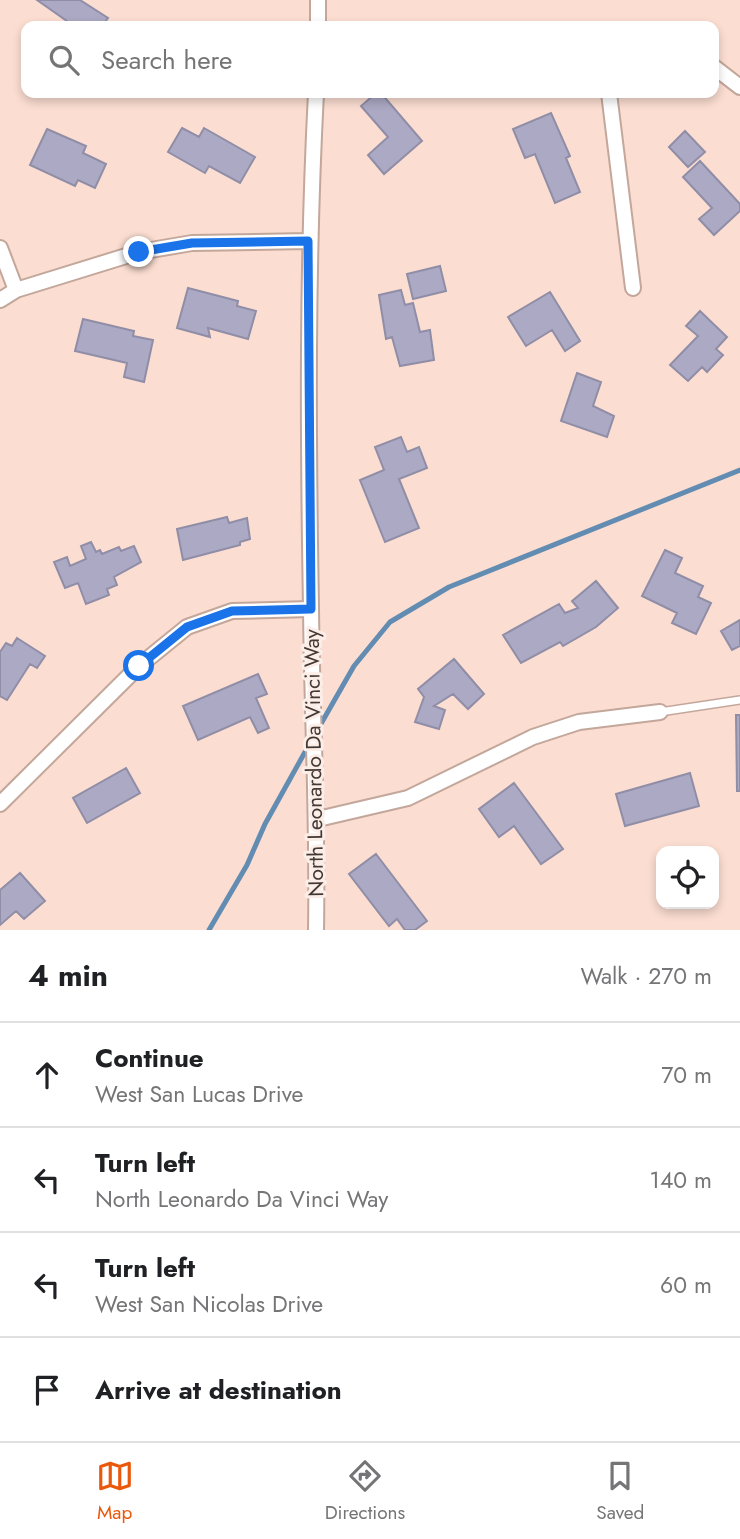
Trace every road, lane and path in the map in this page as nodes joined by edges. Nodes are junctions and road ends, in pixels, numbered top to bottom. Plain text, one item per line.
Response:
1 (318, 0) edge
2 (318, 21) edge
3 (719, 71) edge
4 (740, 87) edge
5 (316, 98) edge
6 (610, 98) edge
7 (308, 241) junction
8 (0, 248) edge
9 (633, 288) dead end
10 (16, 290) junction
11 (0, 300) edge
12 (311, 609) junction
13 (740, 700) edge
14 (660, 712) joint
15 (0, 804) edge
16 (318, 819) junction
17 (316, 930) edge

1 - 2 street
3 - 4 street
5 - 7 street, North Leonardo Da Vinci Way
6 - 9 street
7 - 10 street
7 - 12 street, North Leonardo Da Vinci Way
8 - 10 street
10 - 11 street
12 - 15 street
12 - 16 street, North Leonardo Da Vinci Way
13 - 14 lane
14 - 16 street
16 - 17 street, North Leonardo Da Vinci Way

